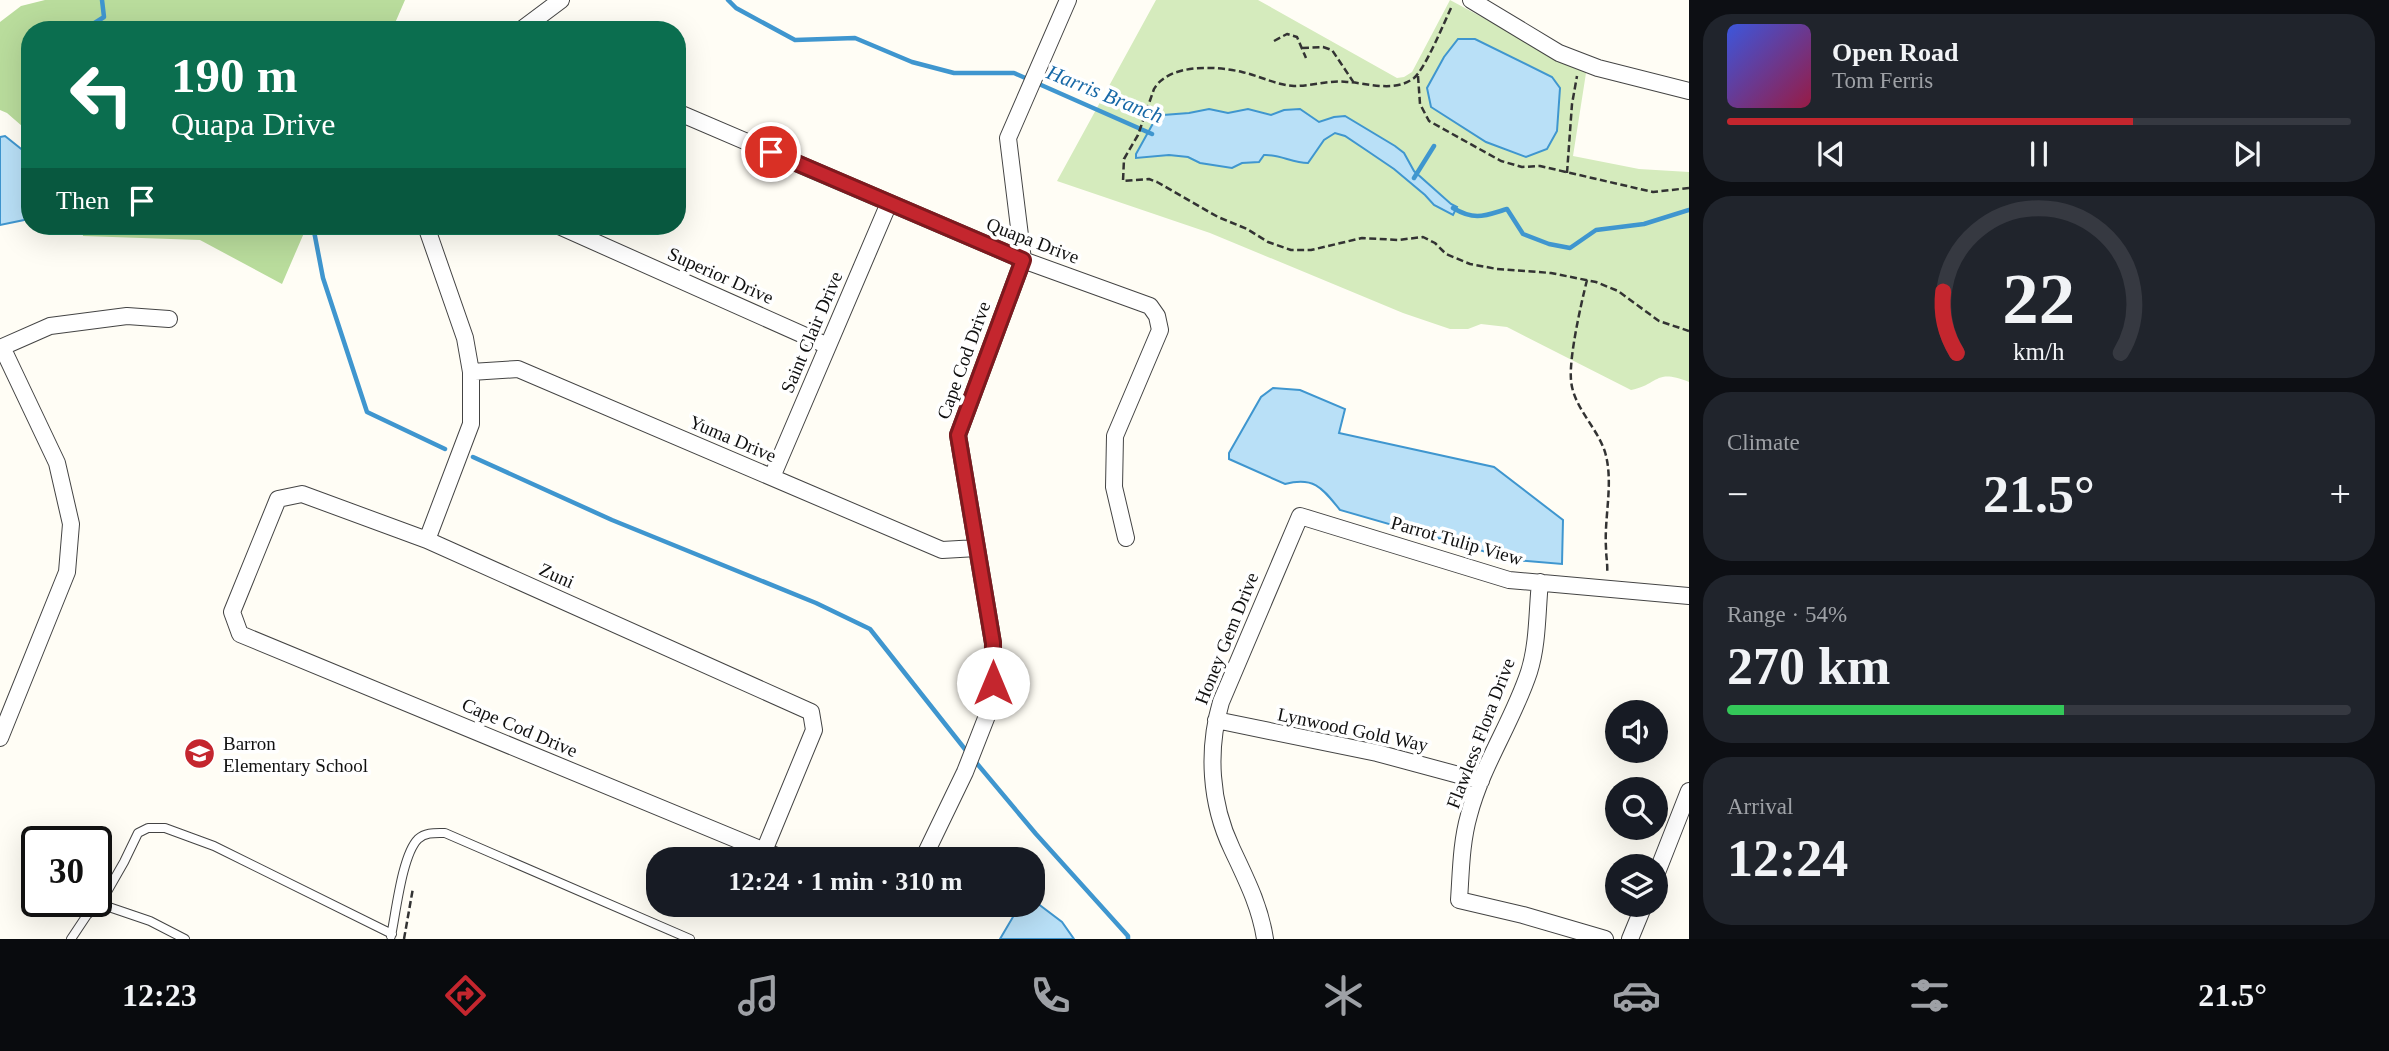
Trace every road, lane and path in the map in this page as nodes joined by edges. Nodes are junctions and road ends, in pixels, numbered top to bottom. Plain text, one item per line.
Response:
1 (561, 0) edge
2 (1068, 0) edge
3 (1471, 0) edge
4 (1499, 7) edge
5 (1451, 8) dead end
6 (535, 21) edge
7 (1274, 41) dead end
8 (1302, 48) junction
9 (1306, 58) dead end
10 (1418, 74) junction
11 (1577, 76) dead end
12 (1354, 83) junction
13 (1689, 91) edge
14 (686, 115) edge
15 (1567, 173) junction
16 (1689, 188) edge
17 (889, 203) junction
18 (433, 235) edge
19 (579, 235) edge
20 (1023, 260) junction
21 (1587, 279) junction
22 (169, 319) dead end
23 (1689, 331) edge
24 (828, 346) junction
25 (1, 347) edge
26 (471, 372) junction
27 (772, 478) junction
28 (1300, 516) joint
29 (1126, 538) dead end
30 (427, 540) junction
31 (977, 548) junction
32 (1607, 574) dead end
33 (1540, 582) junction
34 (1689, 596) edge
35 (240, 634) joint
36 (1216, 720) junction
37 (0, 738) edge
38 (1481, 781) junction
39 (1689, 791) edge
40 (754, 847) edge
41 (766, 847) edge
42 (929, 847) edge
43 (1664, 854) edge
44 (112, 883) edge
45 (414, 888) dead end
46 (112, 908) edge
47 (86, 917) edge
48 (1639, 917) edge
49 (391, 937) edge
50 (71, 939) edge
51 (185, 939) edge
52 (404, 939) edge
53 (690, 939) edge
54 (1265, 939) edge
55 (1605, 939) edge
56 (1630, 939) edge

1 - 6 street
2 - 20 street, Cape Cod Drive
3 - 4 street
4 - 13 street
5 - 10 path
7 - 8 path
8 - 9 path
8 - 12 path
10 - 12 path
10 - 15 path
11 - 15 path
12 - 21 path
14 - 17 street, Quapa Drive
15 - 16 path
17 - 20 street, Quapa Drive
17 - 24 street, Saint Clair Drive
18 - 26 street
19 - 24 street, Superior Drive
20 - 29 street, Quapa Drive
20 - 31 street, Cape Cod Drive
21 - 23 path
21 - 32 path
22 - 25 street
24 - 27 street, Saint Clair Drive
25 - 37 street
26 - 27 street, Yuma Drive
26 - 30 street
27 - 31 street, Yuma Drive
28 - 33 street, Parrot Tulip View
28 - 36 street, Honey Gem Drive
30 - 35 street, Zuni
30 - 41 street, Zuni
31 - 42 street, Cape Cod Drive
33 - 34 street, Parrot Tulip View
33 - 38 street, Flawless Flora Drive
35 - 40 street, Cape Cod Drive
36 - 38 street, Lynwood Gold Way
36 - 54 street, Honey Gem Drive
38 - 55 street, Flawless Flora Drive
39 - 43 street
44 - 49 lane
45 - 52 path
46 - 51 lane
47 - 50 lane
48 - 56 street
49 - 53 lane

